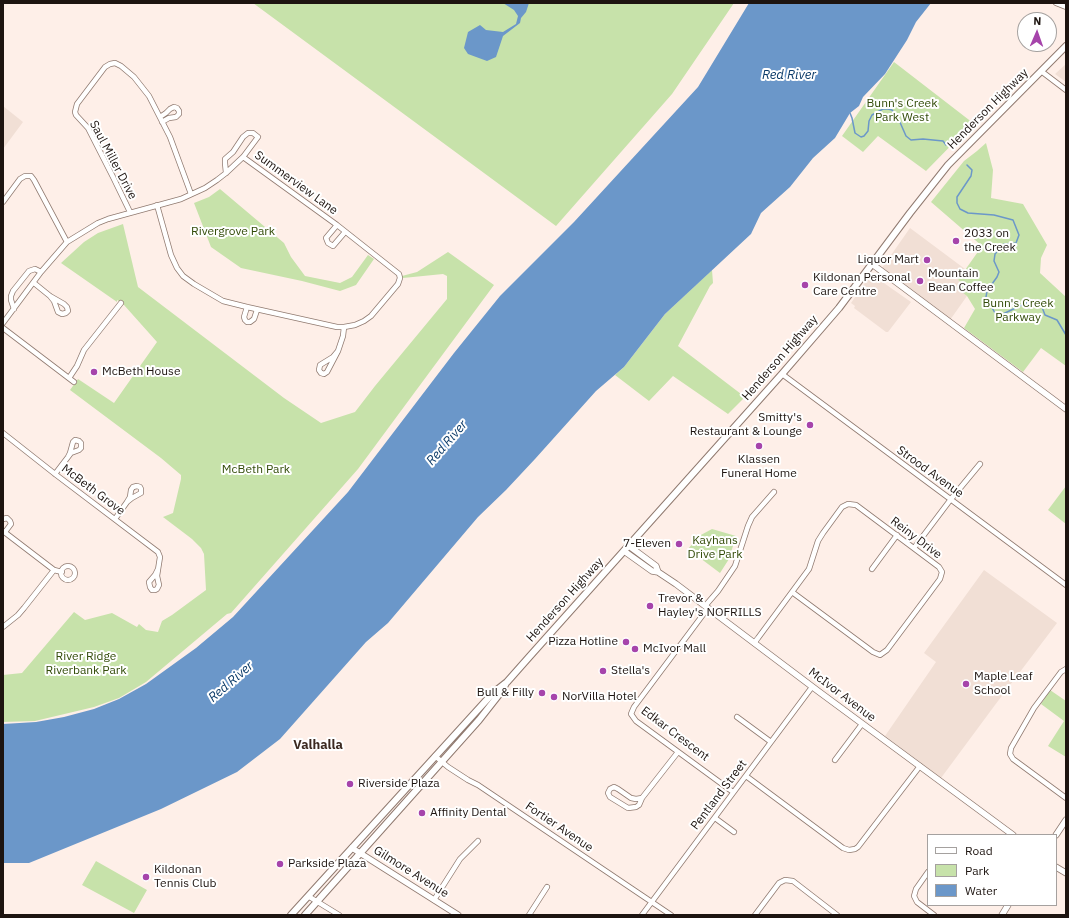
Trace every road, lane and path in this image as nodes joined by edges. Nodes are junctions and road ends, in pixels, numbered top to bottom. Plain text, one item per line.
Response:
1 (1056, 3) edge
2 (1066, 7) edge
3 (1066, 46) edge
4 (1041, 71) junction
5 (1066, 90) edge
6 (243, 157) junction
7 (226, 173) junction
8 (191, 194) junction
9 (3, 202) edge
10 (158, 205) junction
11 (130, 212) junction
12 (337, 225) junction
13 (345, 232) junction
14 (67, 242) junction
15 (872, 264) junction
16 (41, 272) junction
17 (34, 284) junction
18 (50, 296) dead end
19 (121, 303) dead end
20 (247, 308) junction
21 (14, 309) junction
22 (257, 310) junction
23 (3, 323) edge
24 (344, 327) junction
25 (3, 328) edge
26 (338, 351) junction
27 (782, 374) junction
28 (69, 378) junction
29 (74, 382) dead end
30 (1066, 409) edge
31 (3, 433) edge
32 (68, 457) dead end
33 (980, 464) dead end
34 (55, 474) junction
35 (774, 492) dead end
36 (951, 499) junction
37 (127, 502) dead end
38 (3, 519) edge
39 (115, 519) junction
40 (4, 532) edge
41 (897, 535) junction
42 (629, 546) junction
43 (914, 548) junction
44 (624, 551) junction
45 (158, 569) dead end
46 (872, 569) dead end
47 (54, 570) junction
48 (62, 572) dead end
49 (658, 572) junction
50 (1066, 585) edge
51 (792, 592) junction
52 (707, 607) junction
53 (3, 627) edge
54 (754, 643) junction
55 (1066, 669) edge
56 (507, 682) junction
57 (812, 687) junction
58 (737, 717) dead end
59 (862, 724) junction
60 (771, 742) junction
61 (678, 752) junction
62 (435, 756) junction
63 (835, 760) dead end
64 (442, 762) junction
65 (920, 766) junction
66 (746, 776) junction
67 (733, 792) junction
68 (642, 798) junction
69 (1066, 798) edge
70 (715, 818) junction
71 (1066, 820) edge
72 (734, 832) dead end
73 (1012, 834) edge
74 (1057, 834) edge
75 (478, 841) dead end
76 (352, 848) junction
77 (360, 853) junction
78 (1057, 868) edge
79 (927, 873) edge
80 (1066, 874) edge
81 (547, 887) dead end
82 (308, 896) junction
83 (434, 900) junction
84 (317, 901) junction
85 (652, 902) junction
86 (1007, 906) edge
87 (291, 915) edge
88 (305, 915) edge
89 (339, 915) edge
90 (458, 915) edge
91 (529, 915) edge
92 (642, 915) edge
93 (671, 915) edge
94 (755, 915) edge
95 (837, 915) edge
96 (934, 915) edge
97 (1002, 915) edge

1 - 2 street
3 - 4 main road, Henderson Highway
4 - 5 street
4 - 15 main road, Henderson Highway
6 - 7 street
6 - 7 street
6 - 12 street, Summerview Lane
7 - 8 street
8 - 10 street
8 - 11 street, Saul Miller Drive
9 - 14 street
10 - 11 street
10 - 20 street, Summerview Lane
11 - 14 street
12 - 13 street, Summerview Lane
12 - 13 street, Summerview Lane
13 - 24 street, Summerview Lane
14 - 16 street
15 - 27 main road, Henderson Highway
15 - 30 street
16 - 17 street
16 - 21 street
17 - 18 street
17 - 21 street
19 - 28 street
20 - 22 street, Summerview Lane
20 - 22 street
21 - 23 street
22 - 24 street, Summerview Lane
24 - 26 street
25 - 28 street
26 - 26 street
27 - 36 street, Strood Avenue
27 - 42 main road, Henderson Highway
28 - 29 street
31 - 34 street, McBeth Grove
32 - 34 street
33 - 36 street
34 - 39 street, McBeth Grove
35 - 52 street
36 - 43 street
36 - 50 street, Strood Avenue
37 - 39 street
38 - 40 street
39 - 45 street, McBeth Grove
40 - 47 street
41 - 43 street, Reiny Drive
41 - 46 street
41 - 51 street, Reiny Drive
42 - 44 main road, Henderson Highway
42 - 49 street, McIvor Avenue
43 - 51 street, Reiny Drive
44 - 49 street, McIvor Avenue
44 - 56 main road, Henderson Highway
47 - 48 street
47 - 53 street
49 - 52 street, McIvor Avenue
51 - 54 street, Reiny Drive
52 - 54 street, McIvor Avenue
52 - 61 street, Edkar Crescent
54 - 57 street, McIvor Avenue
55 - 69 street
56 - 62 main road, Henderson Highway
56 - 64 main road, Henderson Highway
57 - 59 street, McIvor Avenue
57 - 60 street, Pentland Street
58 - 60 street
59 - 63 street
59 - 65 street, McIvor Avenue
60 - 66 street, Pentland Street
61 - 67 street, Edkar Crescent
61 - 68 street
62 - 64 street, Fortier Avenue
62 - 76 main road, Henderson Highway
64 - 77 main road, Henderson Highway
64 - 85 street, Fortier Avenue
65 - 66 street
65 - 73 street, McIvor Avenue
66 - 67 street, Pentland Street
67 - 70 street, Pentland Street
68 - 68 street
70 - 72 street
70 - 85 street, Pentland Street
71 - 74 street
75 - 83 street
76 - 77 street, Gilmore Avenue
76 - 82 main road, Henderson Highway
77 - 83 street, Gilmore Avenue
77 - 84 main road, Henderson Highway
78 - 80 street
79 - 96 street
81 - 91 street
82 - 84 street
82 - 87 main road, Henderson Highway
83 - 90 street, Gilmore Avenue
84 - 88 main road, Henderson Highway
84 - 89 street
85 - 92 street, Pentland Street
85 - 93 street, Fortier Avenue
86 - 97 street
94 - 95 street

